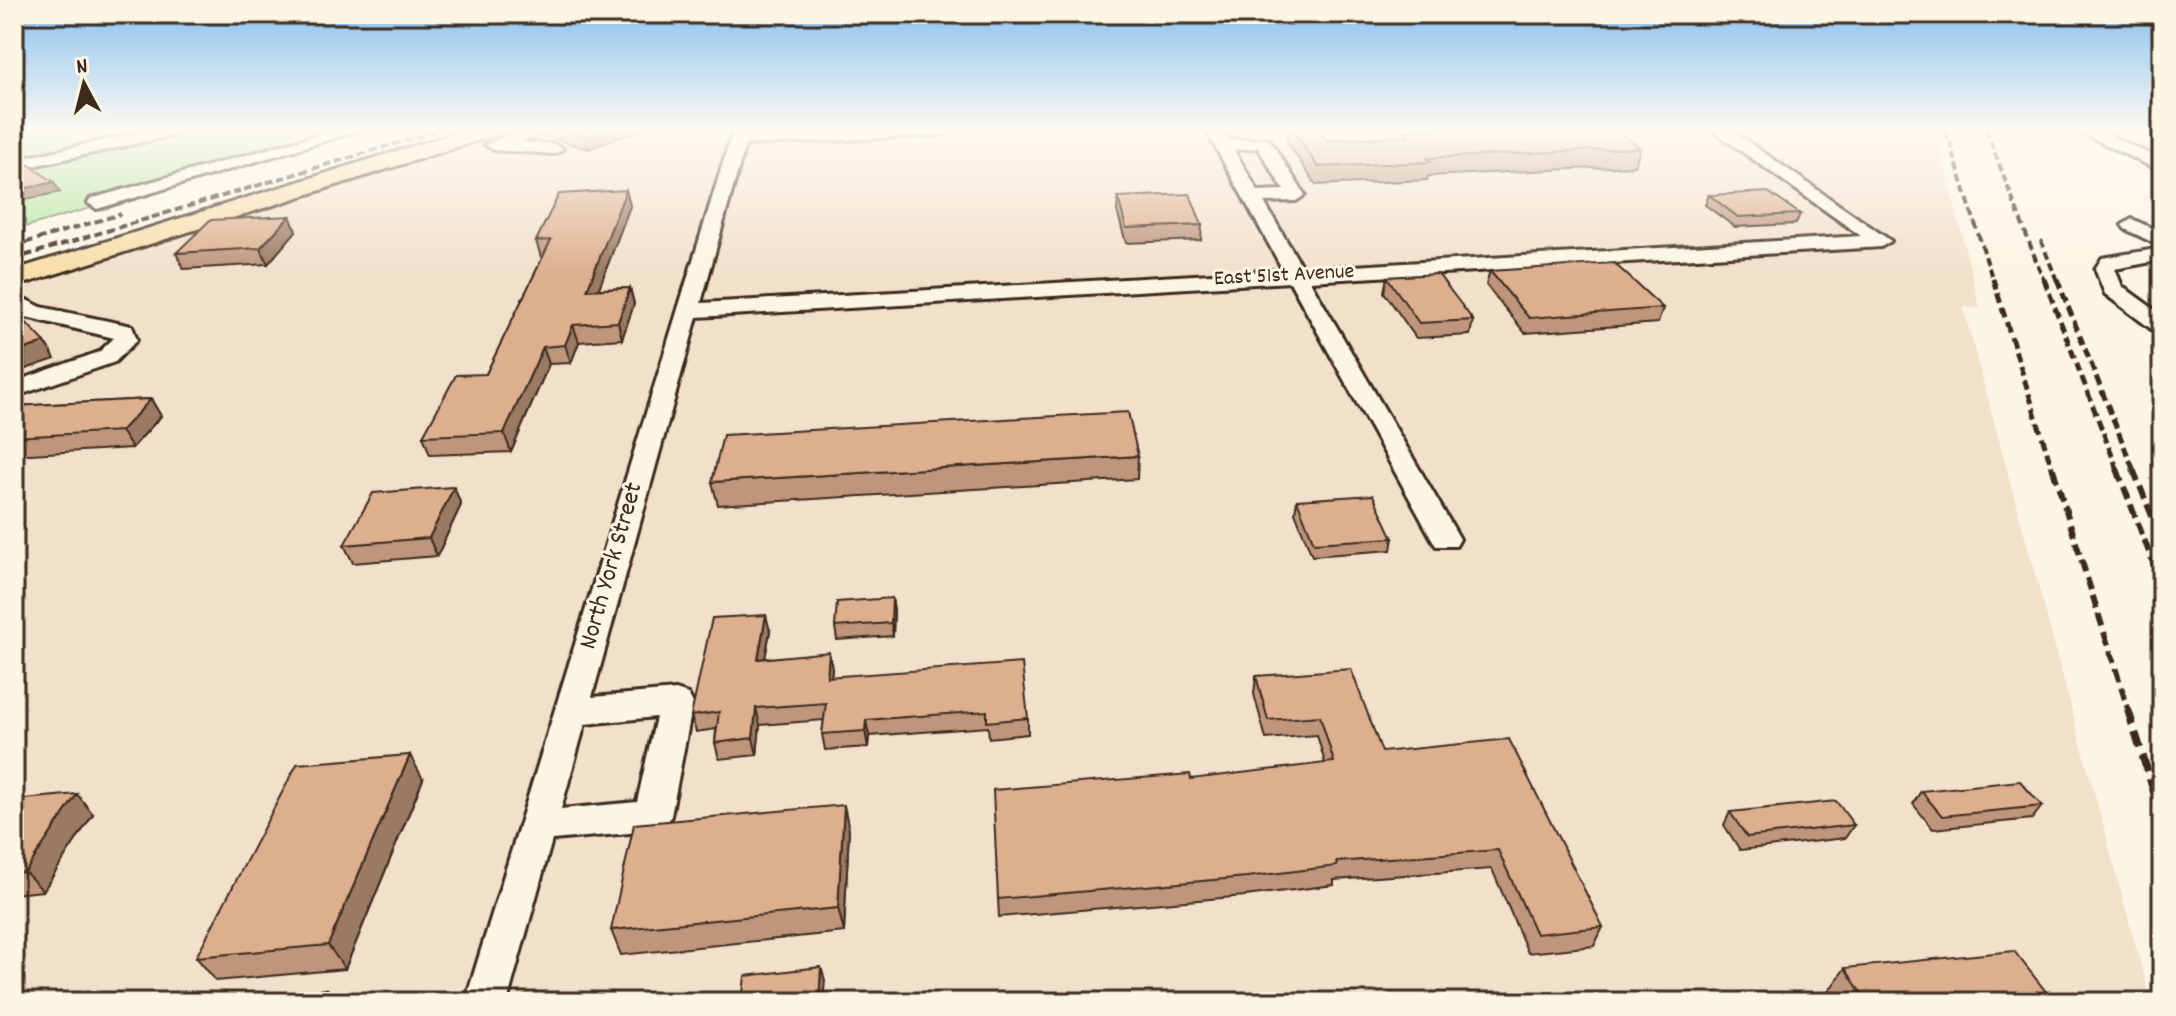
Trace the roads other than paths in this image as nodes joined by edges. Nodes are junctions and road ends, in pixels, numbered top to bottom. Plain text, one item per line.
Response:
1 (187, 177) edge
2 (336, 177) edge
3 (726, 177) edge
4 (1240, 177) edge
5 (1285, 177) edge
6 (1789, 177) edge
7 (1250, 197) junction
8 (97, 203) dead end
9 (2162, 224) edge
10 (2162, 241) edge
11 (2162, 254) edge
12 (1295, 275) junction
13 (14, 279) edge
14 (14, 301) edge
15 (686, 311) junction
16 (2162, 326) edge
17 (14, 390) edge
18 (1446, 539) dead end
19 (570, 712) junction
20 (537, 826) junction
21 (486, 1002) edge

1 - 8 street
2 - 13 main road
3 - 15 street, North York Street
4 - 7 street
5 - 7 street
6 - 12 street, East 51st Avenue
7 - 12 street
9 - 10 street
11 - 16 street
12 - 15 street, East 51st Avenue
12 - 18 street
14 - 17 street
15 - 19 street, North York Street
19 - 20 street, North York Street
19 - 20 street
20 - 21 street, North York Street

